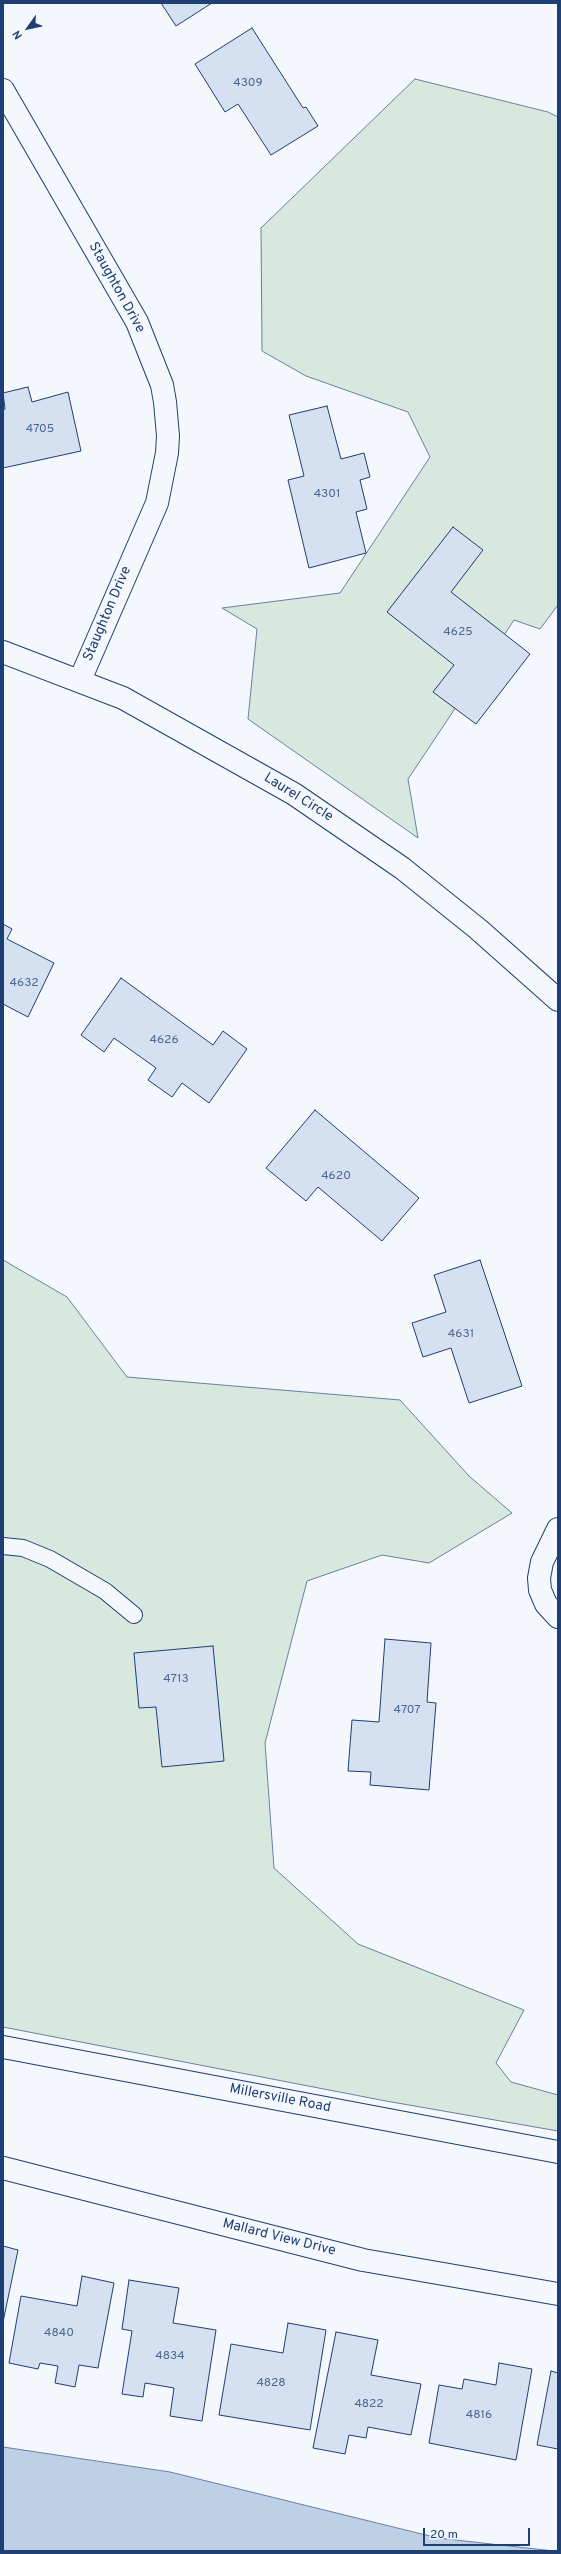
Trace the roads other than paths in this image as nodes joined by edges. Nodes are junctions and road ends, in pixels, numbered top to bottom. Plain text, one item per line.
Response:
1 (3, 90) edge
2 (3, 652) edge
3 (80, 680) junction
4 (558, 1000) edge
5 (558, 1529) edge
6 (3, 1546) edge
7 (134, 1615) dead end
8 (558, 1617) edge
9 (3, 2047) edge
10 (558, 2152) edge
11 (3, 2168) edge
12 (558, 2294) edge

1 - 3 street, Staughton Drive
2 - 3 street, Laurel Circle
3 - 4 street, Laurel Circle
5 - 8 street
6 - 7 lane
9 - 10 street, Millersville Road
11 - 12 street, Mallard View Drive

